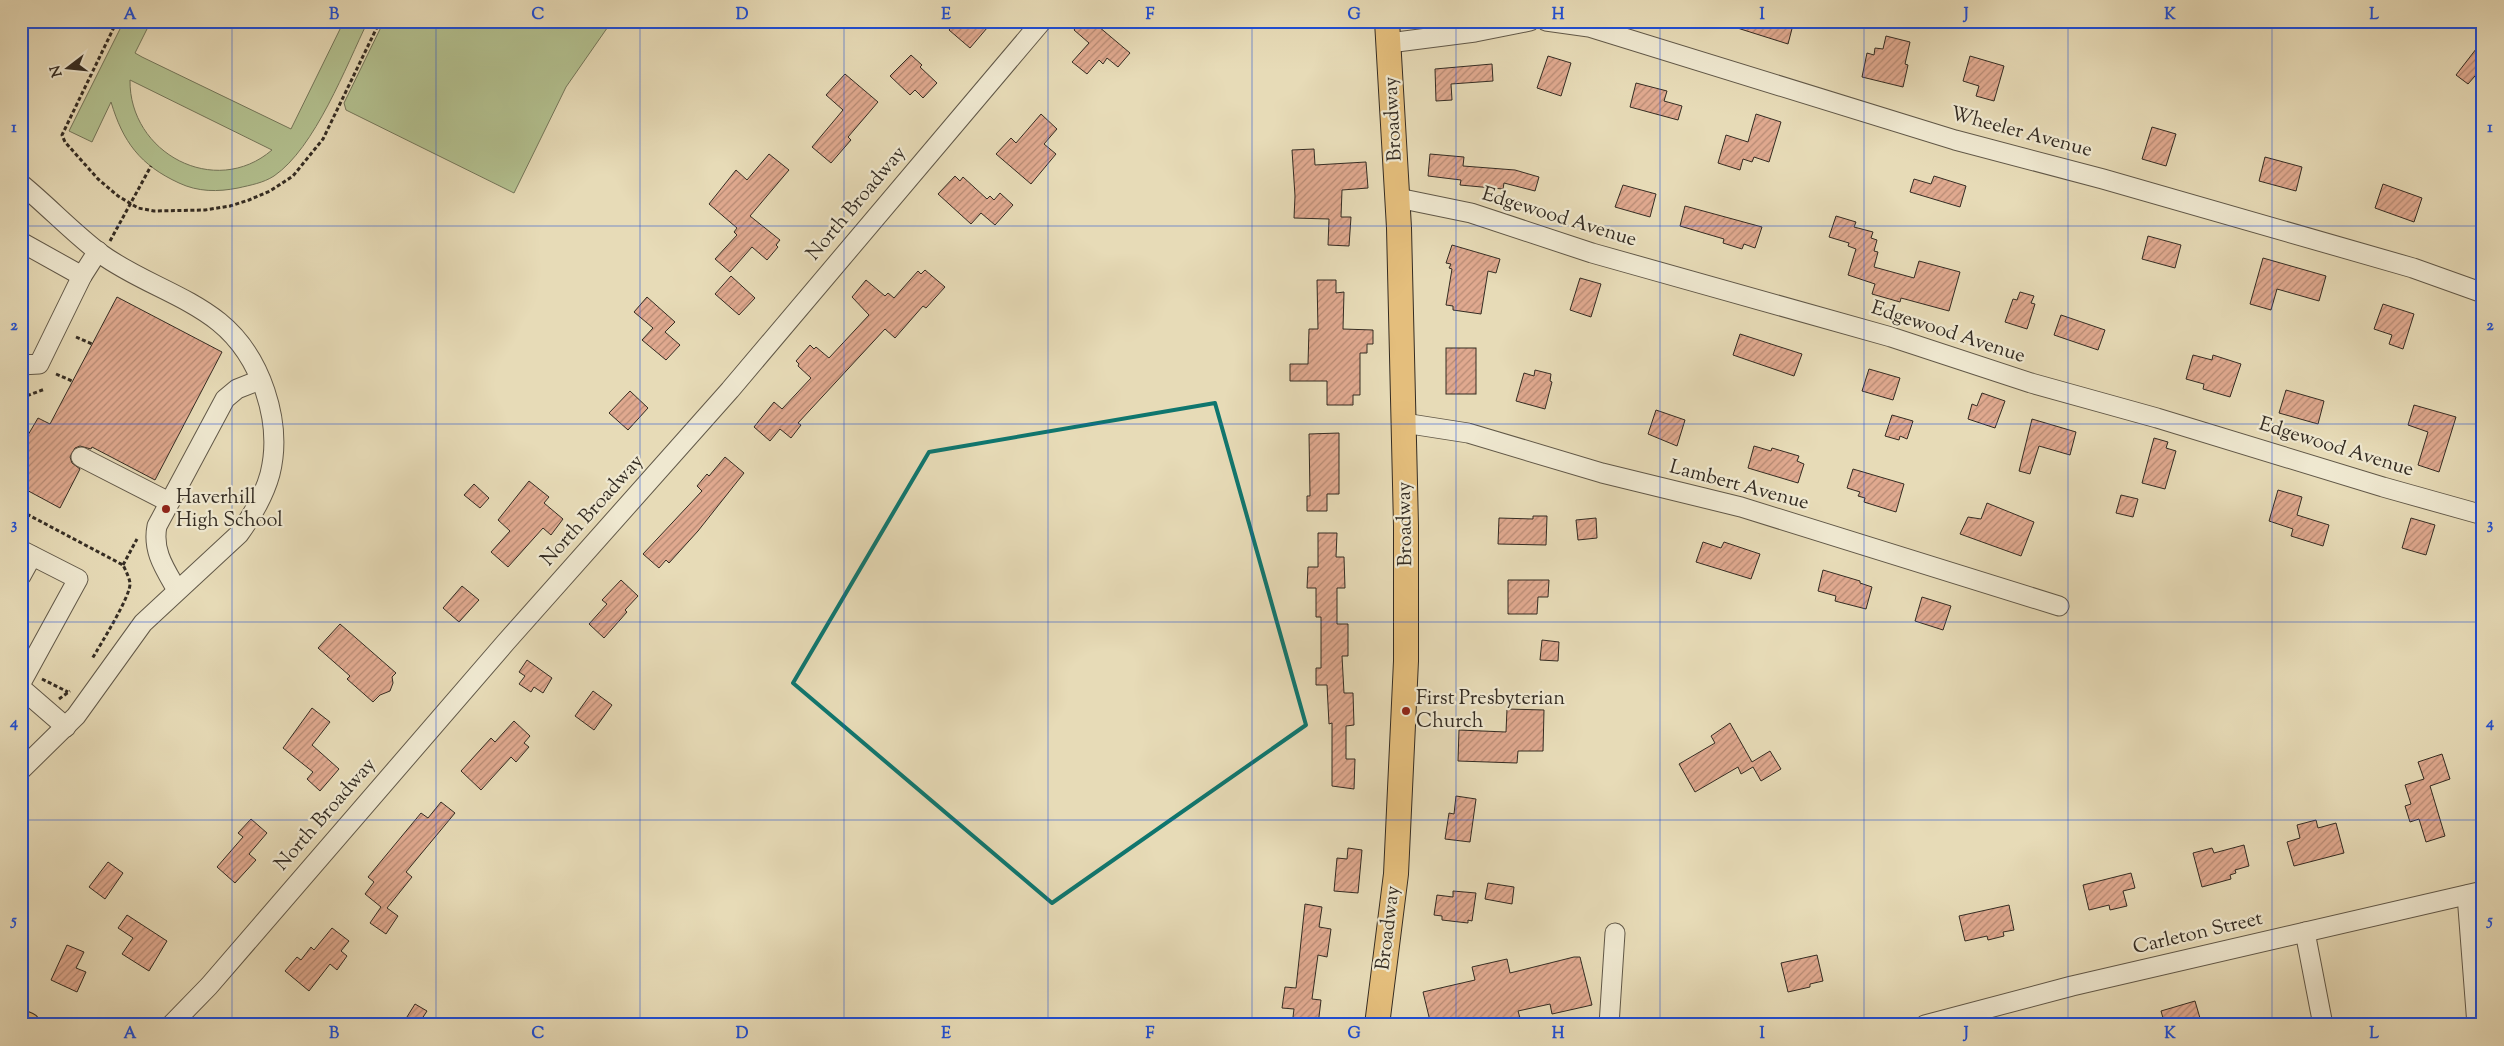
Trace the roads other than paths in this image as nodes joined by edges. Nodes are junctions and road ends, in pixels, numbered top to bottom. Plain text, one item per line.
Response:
1 (1042, 21) edge
2 (1530, 21) edge
3 (1546, 21) edge
4 (1388, 32) edge
5 (21, 184) edge
6 (1398, 198) junction
7 (21, 242) edge
8 (103, 247) junction
9 (82, 276) junction
10 (2483, 293) edge
11 (21, 365) edge
12 (260, 380) junction
13 (1404, 423) junction
14 (81, 457) dead end
15 (169, 502) junction
16 (2483, 514) edge
17 (26, 553) edge
18 (21, 576) edge
19 (177, 590) junction
20 (2059, 606) dead end
21 (28, 653) edge
22 (21, 683) edge
23 (21, 688) edge
24 (66, 727) junction
25 (21, 770) edge
26 (2475, 893) edge
27 (2305, 932) junction
28 (1615, 933) dead end
29 (21, 1022) edge
30 (28, 1025) edge
31 (172, 1025) edge
32 (1377, 1025) edge
33 (1609, 1025) edge
34 (1925, 1025) edge
35 (2323, 1025) edge
36 (2477, 1025) edge

1 - 31 street, North Broadway
2 - 4 street
3 - 10 street, Wheeler Avenue
4 - 6 main road, Broadway
5 - 8 street
6 - 13 main road, Broadway
6 - 16 street, Edgewood Avenue
7 - 9 street
8 - 9 street
8 - 12 street
9 - 11 street
12 - 15 street
12 - 19 street
13 - 20 street, Lambert Avenue
13 - 32 main road, Broadway
14 - 15 street
15 - 19 street
17 - 18 street
17 - 21 street
19 - 24 street
21 - 22 street
23 - 24 street
24 - 25 street
26 - 27 street, Carleton Street
26 - 36 street
27 - 34 street, Carleton Street
27 - 35 street
28 - 33 street
29 - 30 main road

